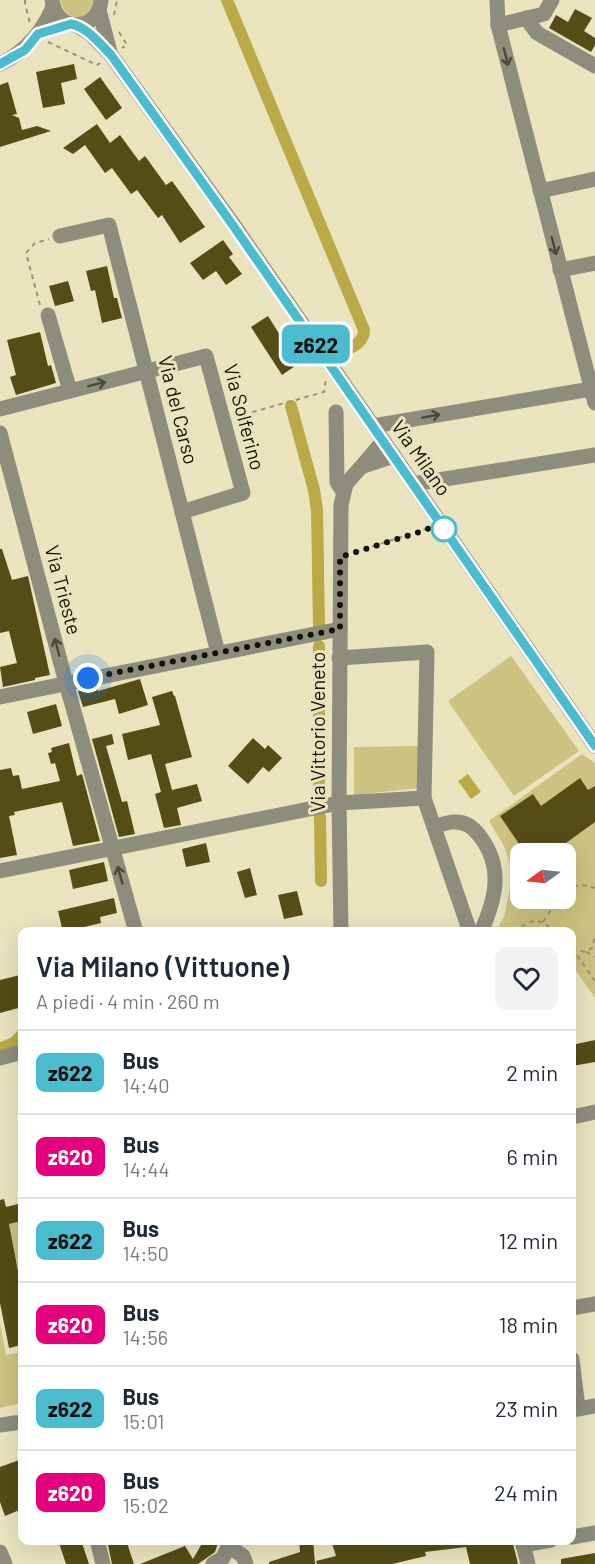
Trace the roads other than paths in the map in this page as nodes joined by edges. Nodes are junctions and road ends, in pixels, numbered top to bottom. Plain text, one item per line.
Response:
1 (497, 0) edge
2 (552, 0) edge
3 (101, 3) edge
4 (53, 4) edge
5 (526, 18) junction
6 (73, 25) junction
7 (498, 25) junction
8 (38, 34) junction
9 (111, 55) junction
10 (0, 64) edge
11 (595, 66) edge
12 (595, 179) edge
13 (540, 191) junction
14 (60, 236) road end
15 (595, 263) edge
16 (560, 270) junction
17 (48, 315) road end
18 (588, 349) edge
19 (146, 372) junction
20 (70, 391) junction
21 (593, 396) edge
22 (0, 409) edge
23 (336, 412) dead end
24 (373, 426) junction
25 (0, 433) edge
26 (383, 441) junction
27 (595, 455) edge
28 (394, 456) junction
29 (361, 466) junction
30 (413, 484) junction
31 (343, 492) junction
32 (182, 512) junction
33 (340, 629) junction
34 (218, 653) junction
35 (339, 658) junction
36 (66, 683) junction
37 (0, 697) edge
38 (595, 746) edge
39 (424, 798) junction
40 (339, 803) junction
41 (434, 826) junction
42 (112, 850) junction
43 (0, 871) edge
44 (135, 927) edge
45 (341, 927) edge
46 (468, 927) edge
47 (483, 927) edge
48 (18, 1053) edge
49 (0, 1058) edge
50 (595, 1112) edge
51 (576, 1116) edge
52 (595, 1304) edge
53 (576, 1307) edge
54 (595, 1406) edge
55 (576, 1409) edge
56 (18, 1423) edge
57 (0, 1425) edge
58 (595, 1533) edge
59 (576, 1536) edge
60 (98, 1545) edge
61 (230, 1545) edge
62 (231, 1545) edge
63 (523, 1545) edge
64 (0, 1552) edge
65 (5, 1564) edge
66 (103, 1564) edge
67 (213, 1564) edge
68 (246, 1564) edge
69 (528, 1564) edge

1 - 7 street
2 - 5 street
3 - 6 street
3 - 9 street
4 - 6 street
4 - 8 street
5 - 7 street
5 - 11 street
6 - 8 street
6 - 9 street
7 -> 13 street
8 - 10 street
9 - 24 street, Via Milano
12 - 13 street
13 -> 16 street
14 - 19 street, Via del Carso
15 - 16 street
16 - 18 street
17 - 20 street
18 - 21 street
20 -> 19 street, Via Solferino
19 - 32 street, Via del Carso
19 - 32 street, Via Solferino
20 - 22 street, Via Solferino
24 -> 21 street
23 - 31 street
24 - 26 street, Via Milano
36 -> 25 street, Via Trieste
26 - 28 street, Via Milano
26 - 29 street, Via Vittorio Veneto
27 - 30 street
28 - 29 street
28 - 30 street, Via Milano
29 - 31 street, Via Vittorio Veneto
30 - 38 street, Via Milano
31 - 33 street, Via Vittorio Veneto
32 - 34 street, Via del Carso
33 - 34 street
33 - 35 street, Via Vittorio Veneto
34 - 36 street
35 - 39 street
35 - 40 street, Via Vittorio Veneto
36 - 37 street
36 - 42 street, Via Trieste
39 - 40 street
39 - 41 street
40 - 42 street
40 - 45 street, Via Vittorio Veneto
41 - 46 street
41 - 47 street
42 - 43 street
44 -> 42 street, Via Trieste
48 - 49 street
50 - 51 street
52 - 53 street
54 - 55 street
56 - 57 street
58 - 59 street
60 - 66 street
61 - 67 street
62 - 68 street
63 - 69 street
64 - 65 street

